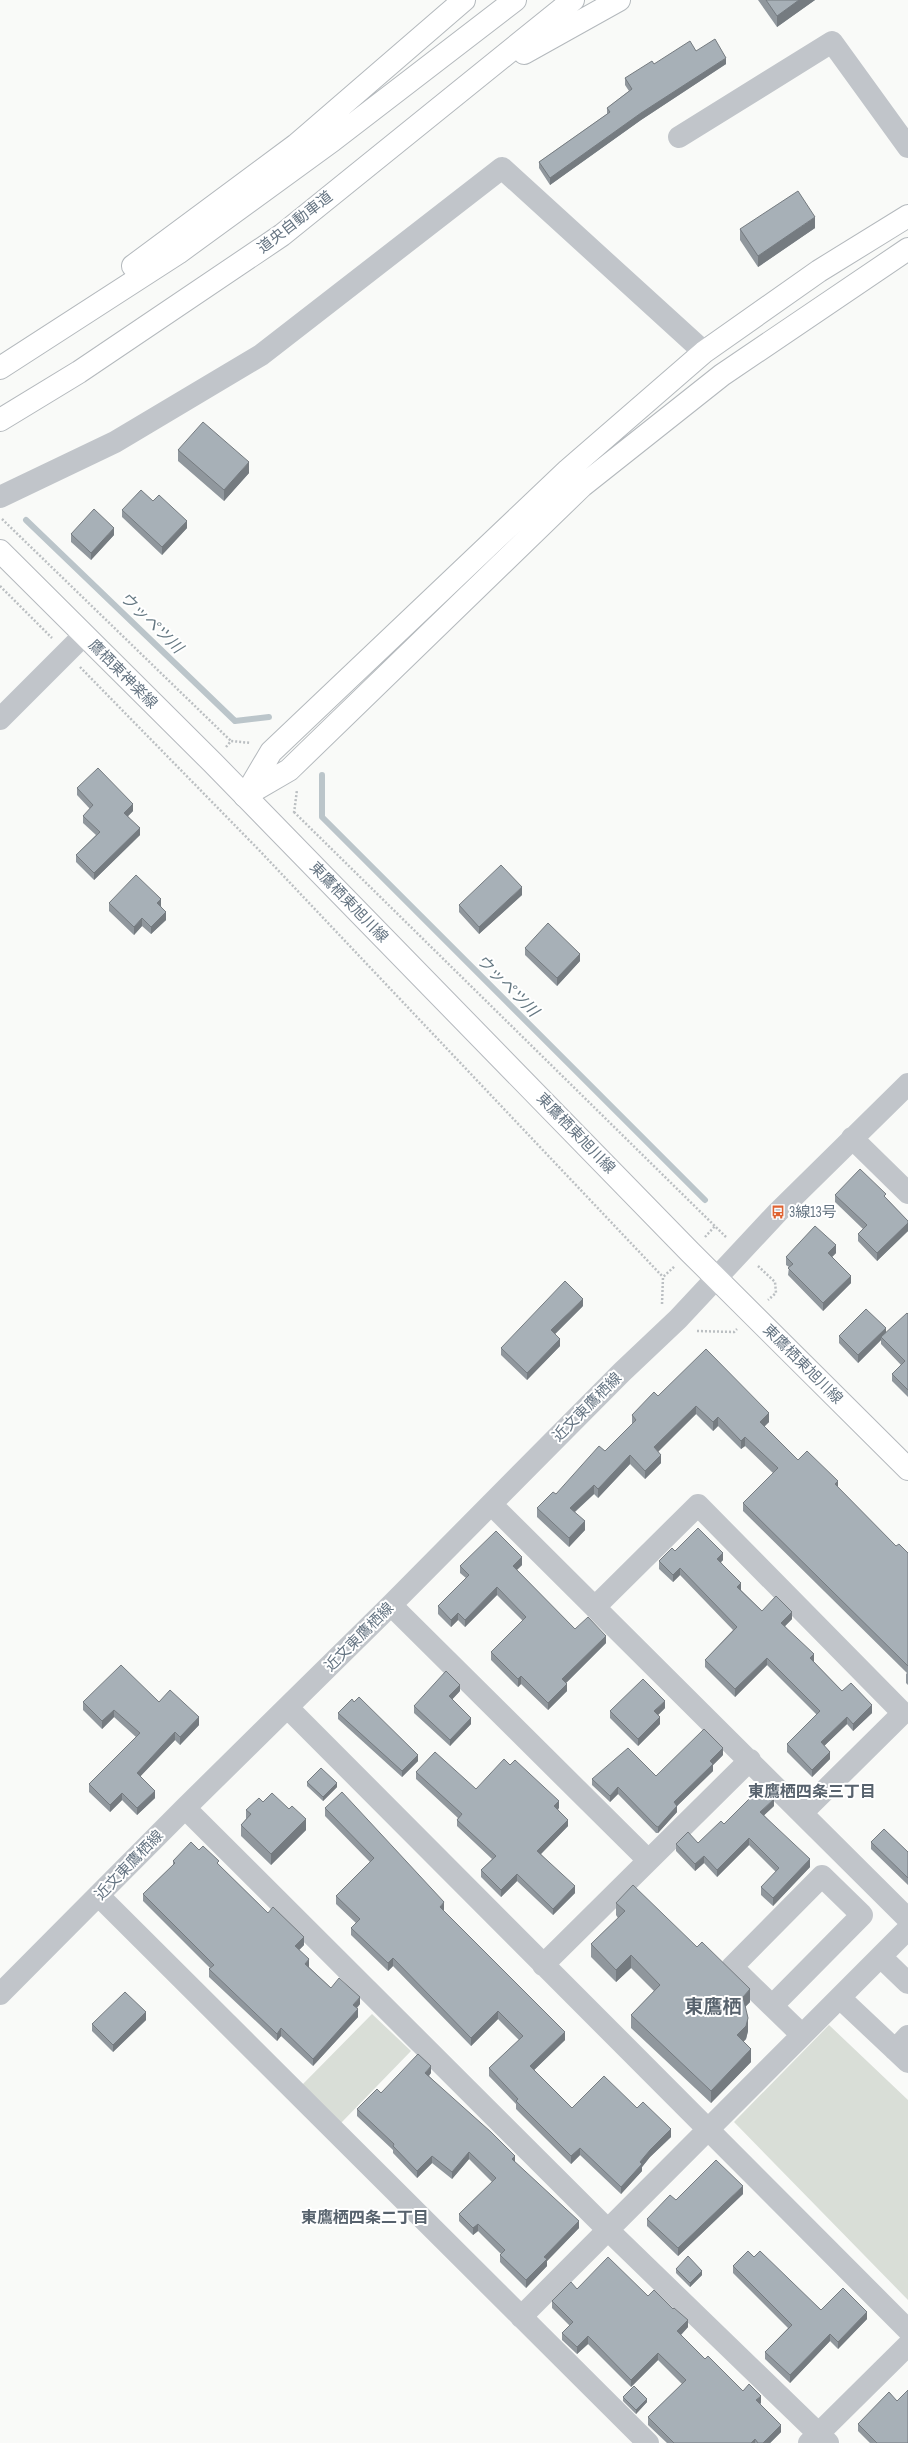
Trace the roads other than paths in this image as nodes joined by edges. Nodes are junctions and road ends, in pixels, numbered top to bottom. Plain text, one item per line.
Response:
1 (464, 0) edge
2 (515, 0) edge
3 (573, 0) edge
4 (619, 0) edge
5 (470, 83) junction
6 (679, 138) dead end
7 (908, 147) edge
8 (908, 216) edge
9 (908, 249) edge
10 (704, 352) junction
11 (0, 364) edge
12 (0, 368) edge
13 (0, 420) edge
14 (0, 497) edge
15 (0, 552) edge
16 (84, 635) junction
17 (0, 719) edge
18 (246, 796) junction
19 (908, 1084) edge
20 (852, 1138) junction
21 (908, 1193) edge
22 (716, 1278) junction
23 (908, 1469) edge
24 (491, 1504) junction
25 (391, 1606) junction
26 (595, 1606) junction
27 (288, 1708) junction
28 (750, 1760) junction
29 (185, 1808) junction
30 (803, 1812) junction
31 (648, 1860) junction
32 (858, 1868) junction
33 (836, 1890) junction
34 (99, 1896) junction
35 (908, 1919) edge
36 (908, 1929) edge
37 (881, 1957) junction
38 (542, 1965) junction
39 (908, 1983) edge
40 (0, 1994) edge
41 (840, 1998) junction
42 (772, 2006) junction
43 (802, 2035) junction
44 (904, 2049) edge
45 (708, 2129) junction
46 (608, 2230) junction
47 (522, 2317) junction
48 (908, 2330) edge
49 (908, 2345) edge
50 (818, 2440) edge
51 (648, 2443) edge

1 - 11 main road
2 - 12 main road
3 - 5 main road, 道央自動車道
4 - 5 main road
5 - 13 main road, 道央自動車道
6 - 7 street
8 - 10 main road
9 - 18 main road
10 - 14 street
10 - 18 main road
15 - 16 main road, 鷹栖東神楽線
16 - 17 street
16 - 18 main road, 鷹栖東神楽線
18 - 22 main road, 東鷹栖東旭川線
19 - 20 street, 近文東鷹栖線
20 - 21 street
20 - 22 street, 近文東鷹栖線
22 - 23 main road, 東鷹栖東旭川線
22 - 24 street, 近文東鷹栖線
24 - 25 street, 近文東鷹栖線
24 - 26 street
25 - 27 street, 近文東鷹栖線
25 - 31 street
26 - 28 street
26 - 30 street
27 - 29 street, 近文東鷹栖線
27 - 38 street
28 - 30 street
28 - 31 street
29 - 34 street, 近文東鷹栖線
29 - 46 street
30 - 32 street
31 - 38 street
32 - 33 street
32 - 35 street
33 - 42 street
33 - 42 street
34 - 40 street, 近文東鷹栖線
34 - 47 street
36 - 37 street
37 - 39 street
37 - 41 street
38 - 45 street
41 - 43 street
41 - 44 street
42 - 43 street
43 - 45 street
45 - 46 street
45 - 48 street
46 - 47 street
46 - 50 street
47 - 51 street
49 - 50 street

